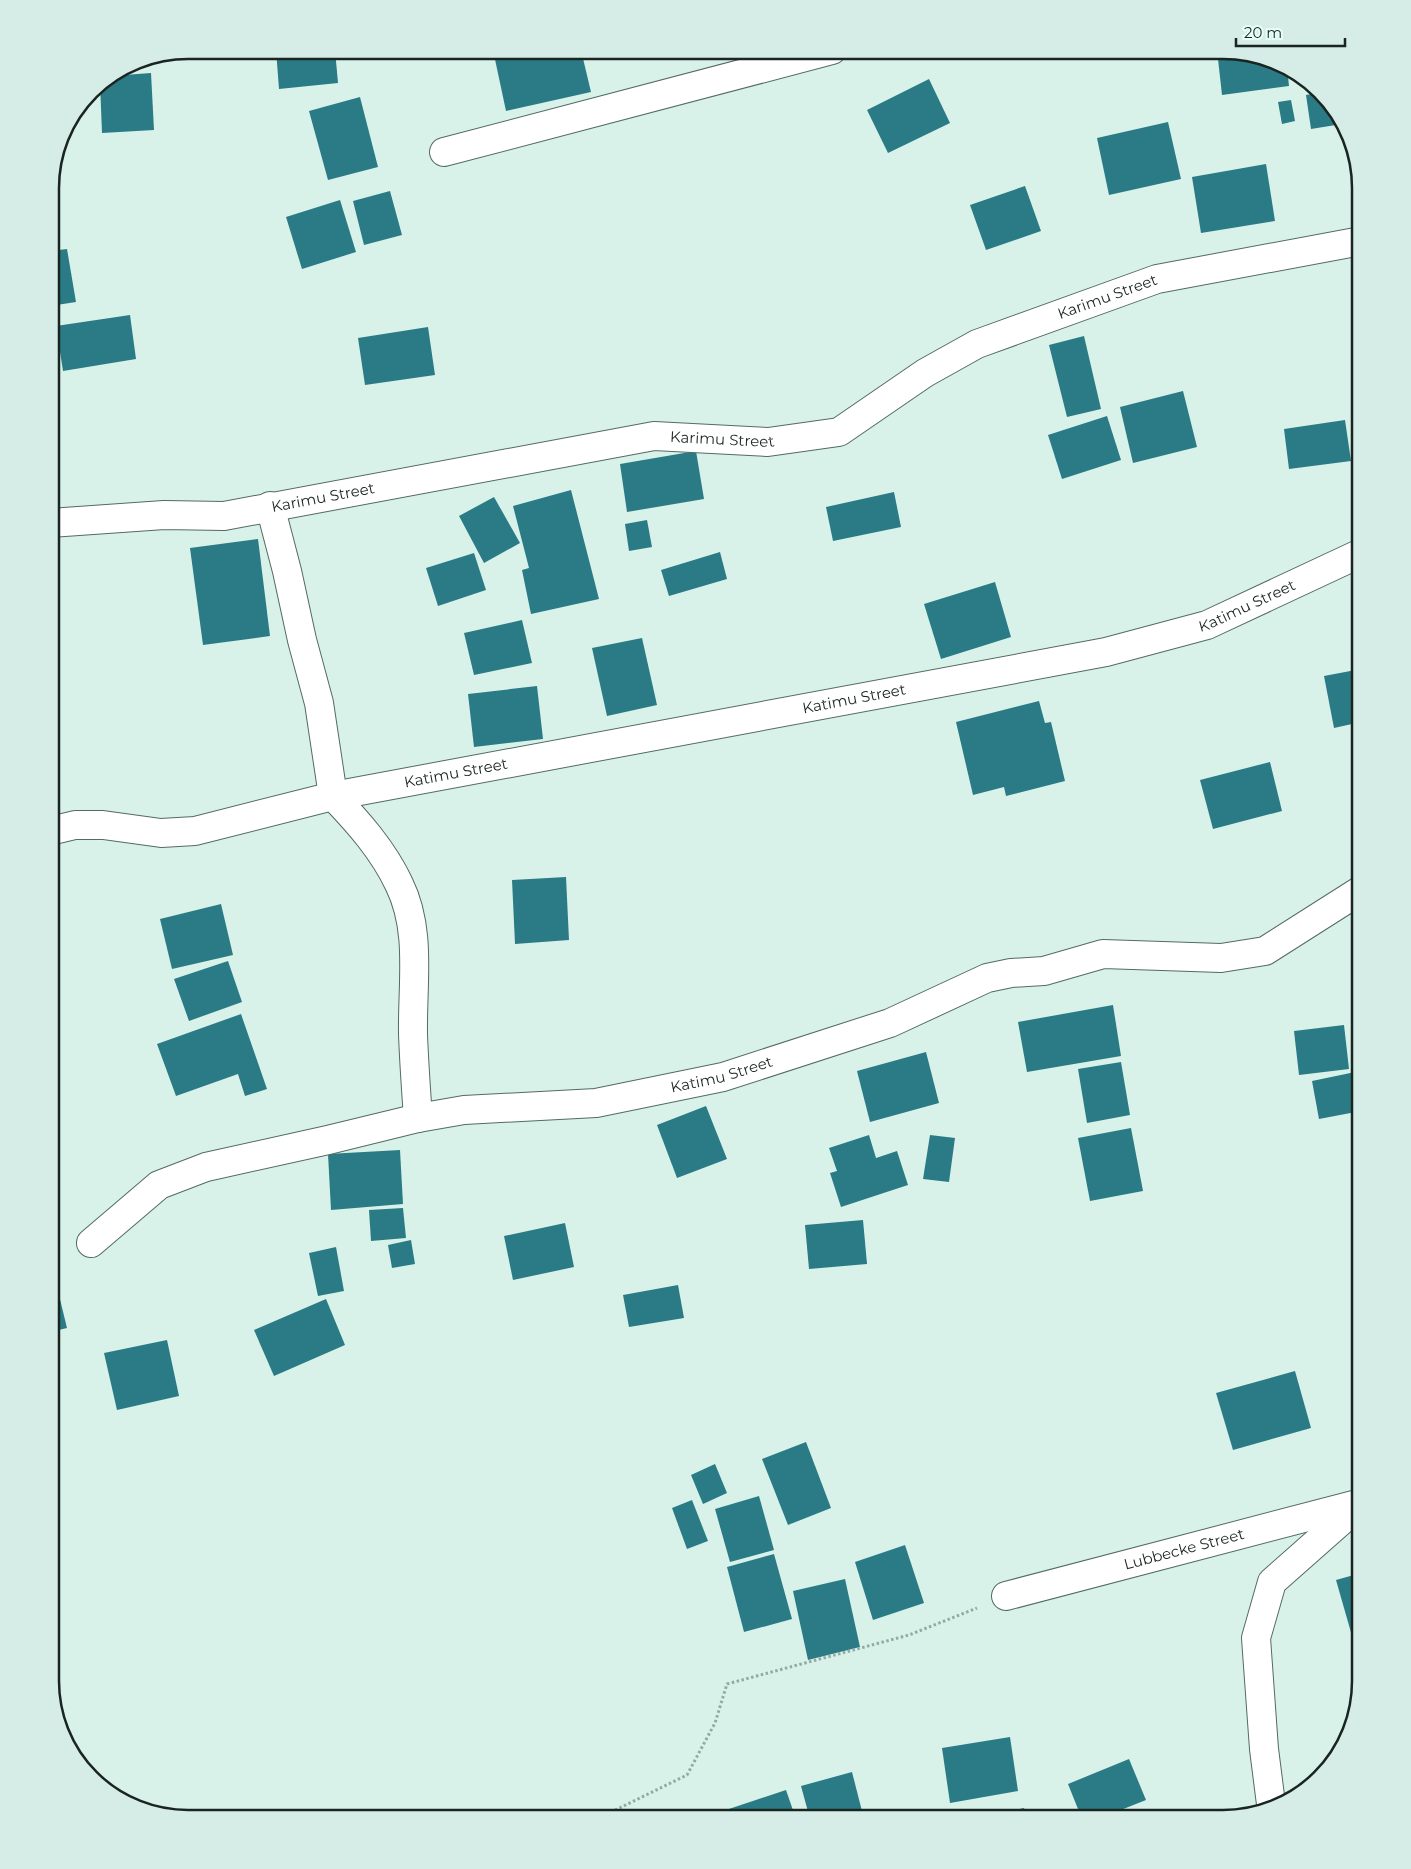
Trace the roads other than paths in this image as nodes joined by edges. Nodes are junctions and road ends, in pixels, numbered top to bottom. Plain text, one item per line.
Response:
1 (798, 59) edge
2 (444, 152) dead end
3 (1352, 244) edge
4 (270, 506) junction
5 (59, 522) edge
6 (1352, 557) edge
7 (333, 796) junction
8 (59, 829) edge
9 (1352, 896) edge
10 (418, 1118) junction
11 (91, 1243) dead end
12 (1352, 1506) edge
13 (1352, 1512) edge
14 (1006, 1596) road end
15 (1271, 1801) edge

1 - 2 street
3 - 4 street, Karimu Street
4 - 5 street, Karimu Street
4 - 7 street
6 - 7 street, Katimu Street
7 - 8 street, Katimu Street
7 - 10 street
9 - 10 street, Katimu Street
10 - 11 street, Katimu Street
12 - 14 street, Lubbecke Street
13 - 15 street

